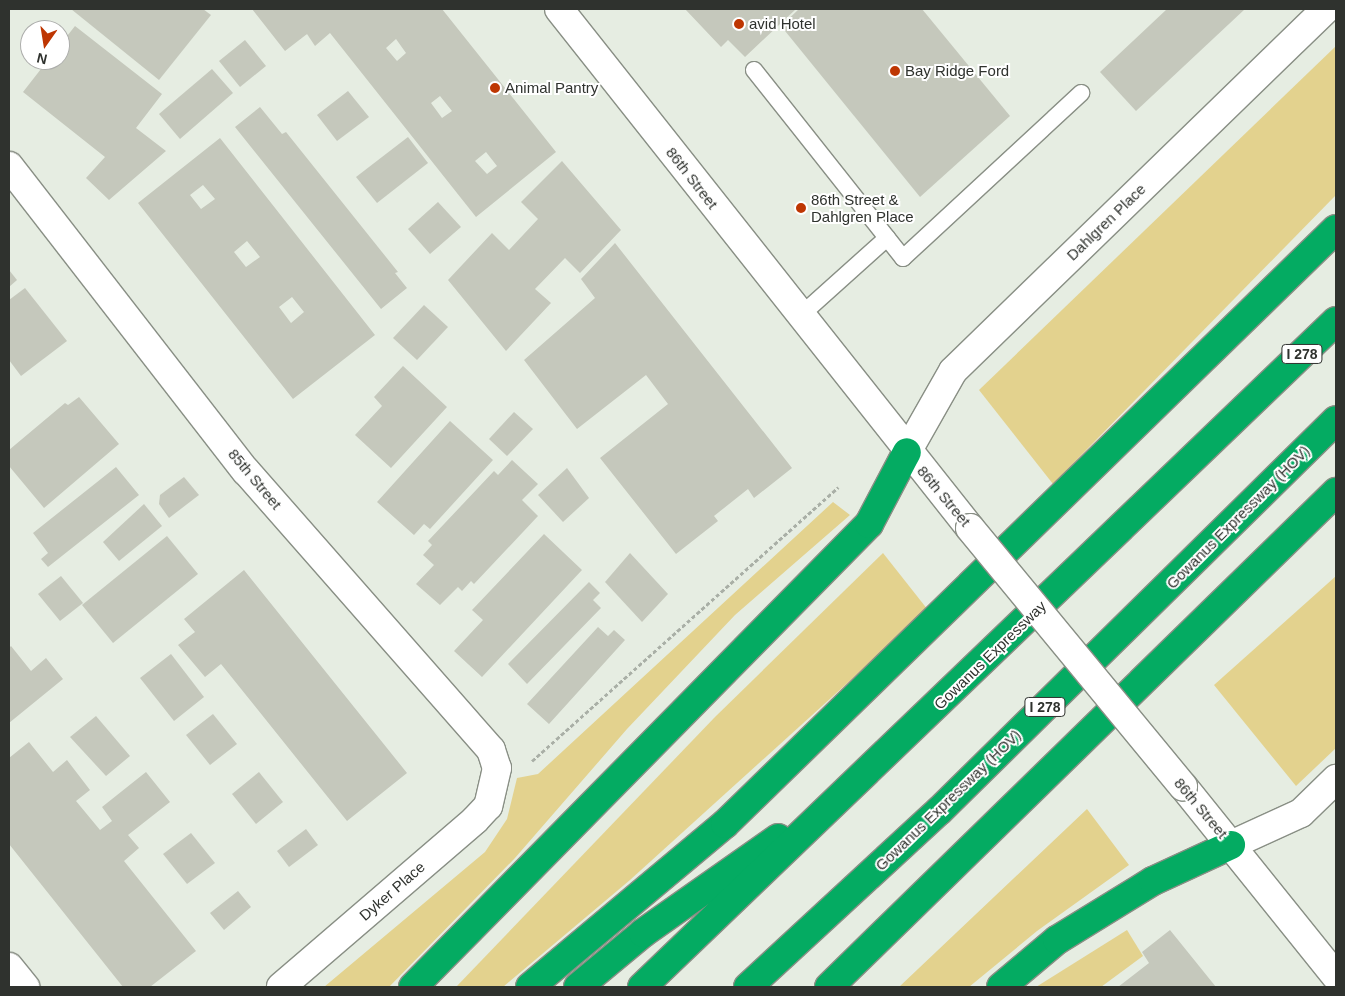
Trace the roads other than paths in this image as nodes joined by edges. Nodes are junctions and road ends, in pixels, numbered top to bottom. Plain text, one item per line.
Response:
1 (559, 9) edge
2 (1326, 9) edge
3 (754, 70) dead end
4 (1081, 93) dead end
5 (9, 166) edge
6 (1336, 229) edge
7 (887, 238) junction
8 (800, 316) junction
9 (1336, 321) edge
10 (1336, 420) edge
11 (907, 452) junction
12 (1336, 492) edge
13 (1336, 779) edge
14 (853, 786) junction
15 (494, 789) joint
16 (1231, 845) junction
17 (9, 967) edge
18 (1336, 976) edge
19 (25, 987) edge
20 (281, 987) edge
21 (412, 987) edge
22 (530, 987) edge
23 (578, 987) edge
24 (642, 987) edge
25 (748, 987) edge
26 (830, 987) edge
27 (1002, 987) edge

1 - 8 main road, 86th Street
2 - 11 main road, Dahlgren Place
3 - 7 lane
4 - 7 lane
5 - 15 main road, 85th Street
6 - 22 highway
7 - 8 lane
8 - 11 main road, 86th Street
9 - 14 highway, Gowanus Expressway / I 278
10 - 25 highway, Gowanus Expressway (HOV) / I 278
11 - 16 main road, 86th Street, bridge
11 - 21 highway
12 - 26 highway
13 - 16 main road
14 - 23 highway
14 - 24 highway, Gowanus Expressway / I 278
15 - 20 main road, Dyker Place
16 - 18 main road, 86th Street
16 - 27 highway
17 - 19 main road

